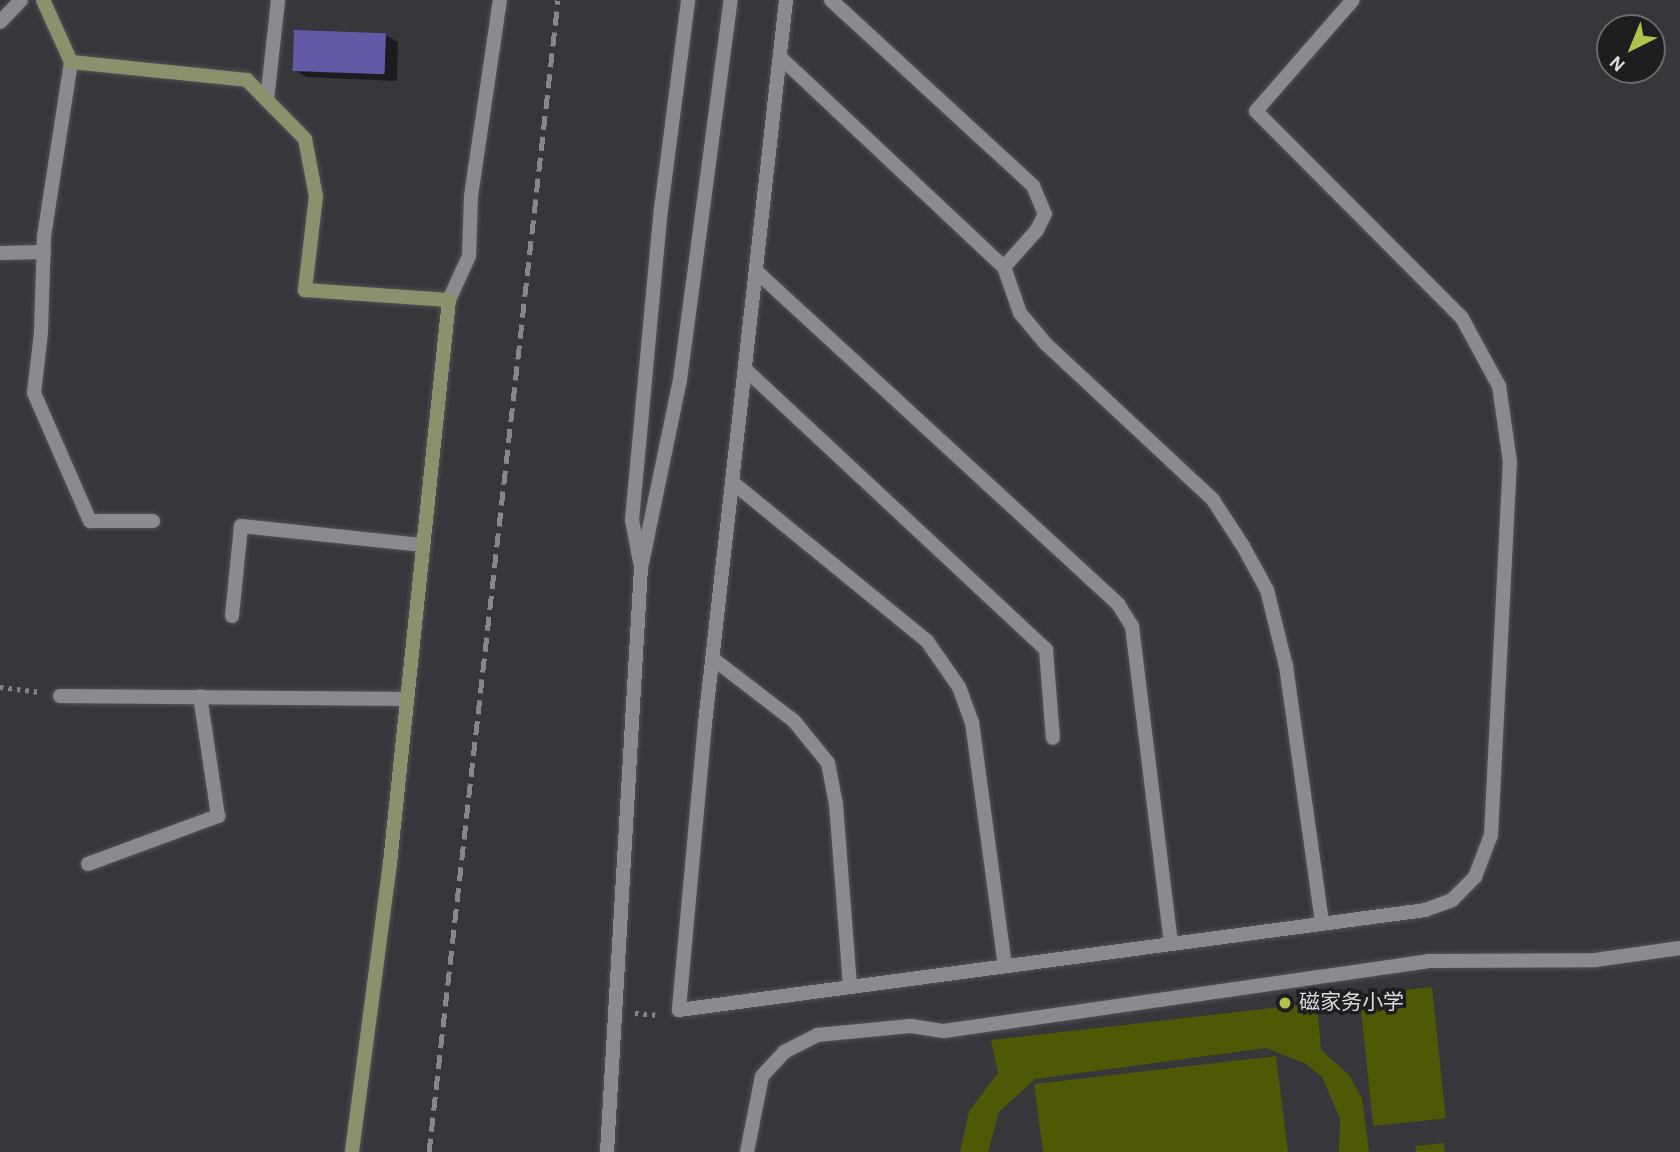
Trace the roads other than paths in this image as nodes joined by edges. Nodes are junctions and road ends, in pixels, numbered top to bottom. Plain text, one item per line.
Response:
1 (20, 0) edge
2 (43, 0) edge
3 (278, 0) edge
4 (500, 0) edge
5 (688, 0) edge
6 (731, 0) edge
7 (786, 0) edge
8 (831, 0) edge
9 (1353, 0) edge
10 (0, 22) edge
11 (780, 57) junction
12 (71, 62) junction
13 (267, 100) junction
14 (44, 252) junction
15 (0, 253) edge
16 (1004, 267) junction
17 (756, 271) junction
18 (449, 300) junction
19 (745, 369) junction
20 (732, 482) junction
21 (153, 521) dead end
22 (423, 545) junction
23 (642, 568) junction
24 (232, 616) dead end
25 (712, 658) junction
26 (60, 696) road end
27 (200, 696) junction
28 (407, 699) junction
29 (1053, 738) dead end
30 (89, 864) dead end
31 (1322, 923) junction
32 (1171, 942) junction
33 (1680, 948) edge
34 (1005, 965) junction
35 (850, 986) junction
36 (352, 1152) edge
37 (607, 1152) edge
38 (747, 1152) edge

1 - 10 street
2 - 12 street
3 - 13 street
4 - 18 street
5 - 23 street
6 - 23 street
7 - 11 street
8 - 16 street
9 - 31 street
11 - 16 street
11 - 17 street
12 - 13 street
12 - 14 street
13 - 18 street
14 - 15 street
14 - 21 street
16 - 31 street
17 - 19 street
17 - 32 street
18 - 22 street
19 - 20 street
19 - 29 street
20 - 25 street
20 - 34 street
22 - 24 street
22 - 28 street
23 - 37 street
25 - 35 street
25 - 35 street
26 - 27 street
27 - 28 street
27 - 30 street
28 - 36 street
31 - 32 street
32 - 34 street
33 - 38 street
34 - 35 street

